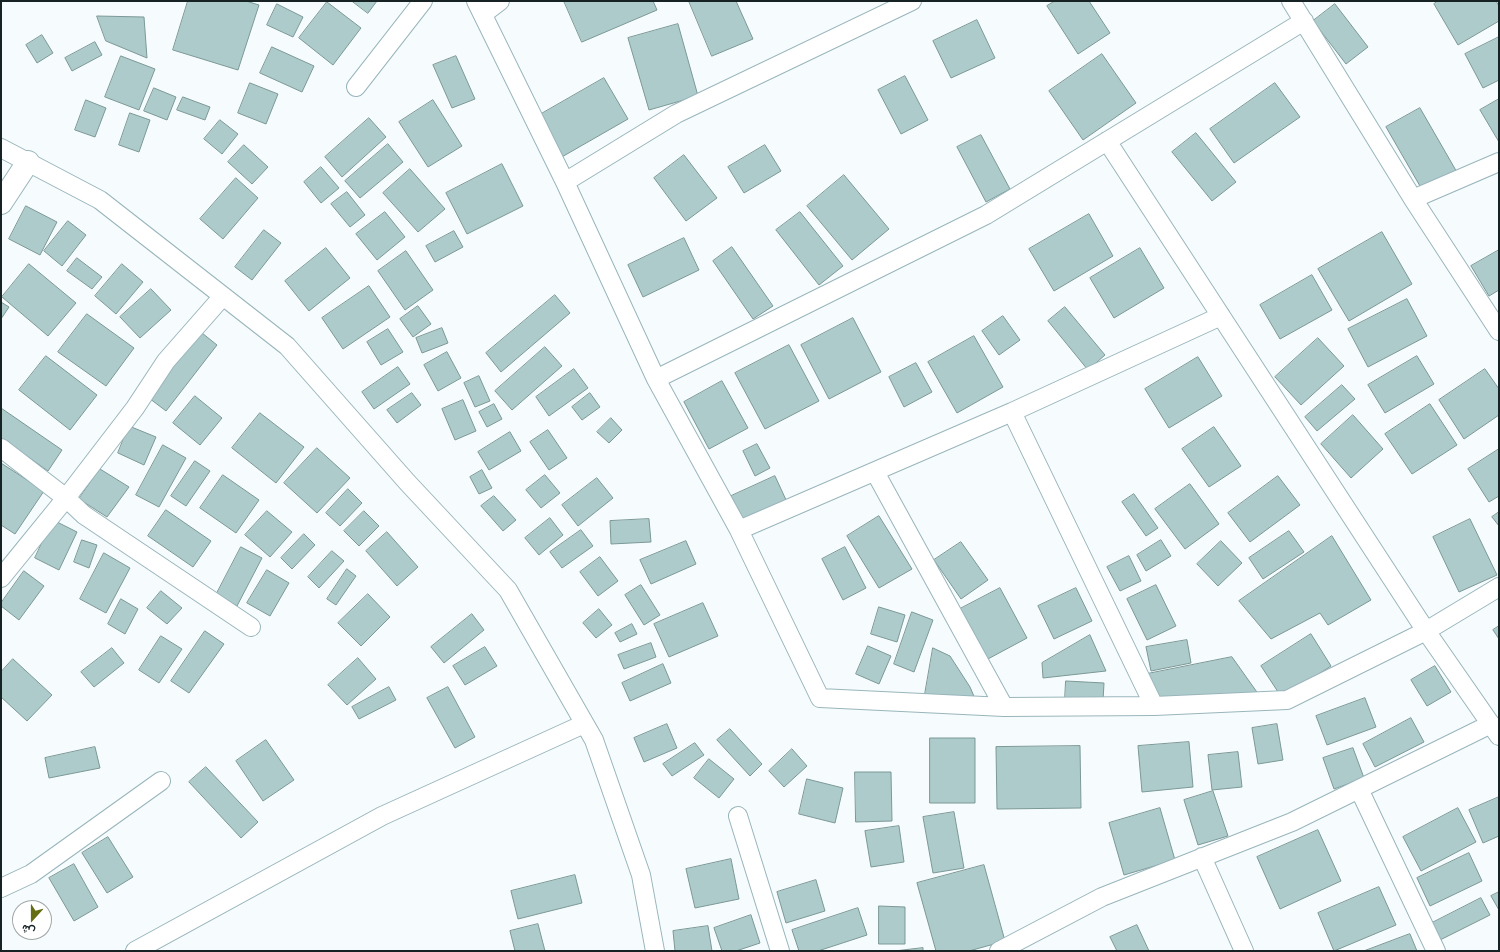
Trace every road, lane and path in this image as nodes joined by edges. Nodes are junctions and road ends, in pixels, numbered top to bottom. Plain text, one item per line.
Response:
1 (423, 1) edge
2 (500, 1) edge
3 (912, 1) edge
4 (1291, 1) edge
5 (480, 8) edge
6 (1304, 21) junction
7 (356, 87) dead end
8 (1107, 141) junction
9 (1, 148) edge
10 (28, 162) junction
11 (1499, 162) edge
12 (565, 182) junction
13 (1413, 199) junction
14 (1, 203) edge
15 (223, 296) junction
16 (1221, 316) junction
17 (1499, 331) edge
18 (656, 379) junction
19 (1012, 412) junction
20 (1, 448) edge
21 (876, 472) junction
22 (66, 498) junction
23 (739, 530) junction
24 (1, 578) edge
25 (1499, 587) edge
26 (251, 627) dead end
27 (1426, 631) junction
28 (1154, 706) junction
29 (1004, 707) junction
30 (584, 724) junction
31 (1495, 730) edge
32 (161, 781) dead end
33 (1359, 789) junction
34 (738, 816) dead end
35 (1202, 857) junction
36 (1, 888) edge
37 (135, 951) edge
38 (655, 951) edge
39 (780, 951) edge
40 (999, 951) edge
41 (1244, 951) edge
42 (1436, 951) edge

1 - 7 street
2 - 5 street
3 - 12 street
4 - 6 street
5 - 12 street
6 - 8 street
6 - 13 street
8 - 16 street
8 - 18 street
9 - 10 street
10 - 14 street
10 - 15 street
11 - 13 street
12 - 18 street
13 - 17 street
15 - 22 street
15 - 30 street
16 - 19 street
16 - 27 street
18 - 23 street
19 - 21 street
19 - 28 street
20 - 22 street
21 - 23 street
21 - 29 street
22 - 24 street
22 - 26 street
23 - 29 street
25 - 27 street
27 - 28 street
27 - 31 street
28 - 29 street
30 - 37 street
30 - 38 street
31 - 33 street
32 - 36 street
33 - 35 street
33 - 42 street
34 - 39 street
35 - 40 street
35 - 41 street

